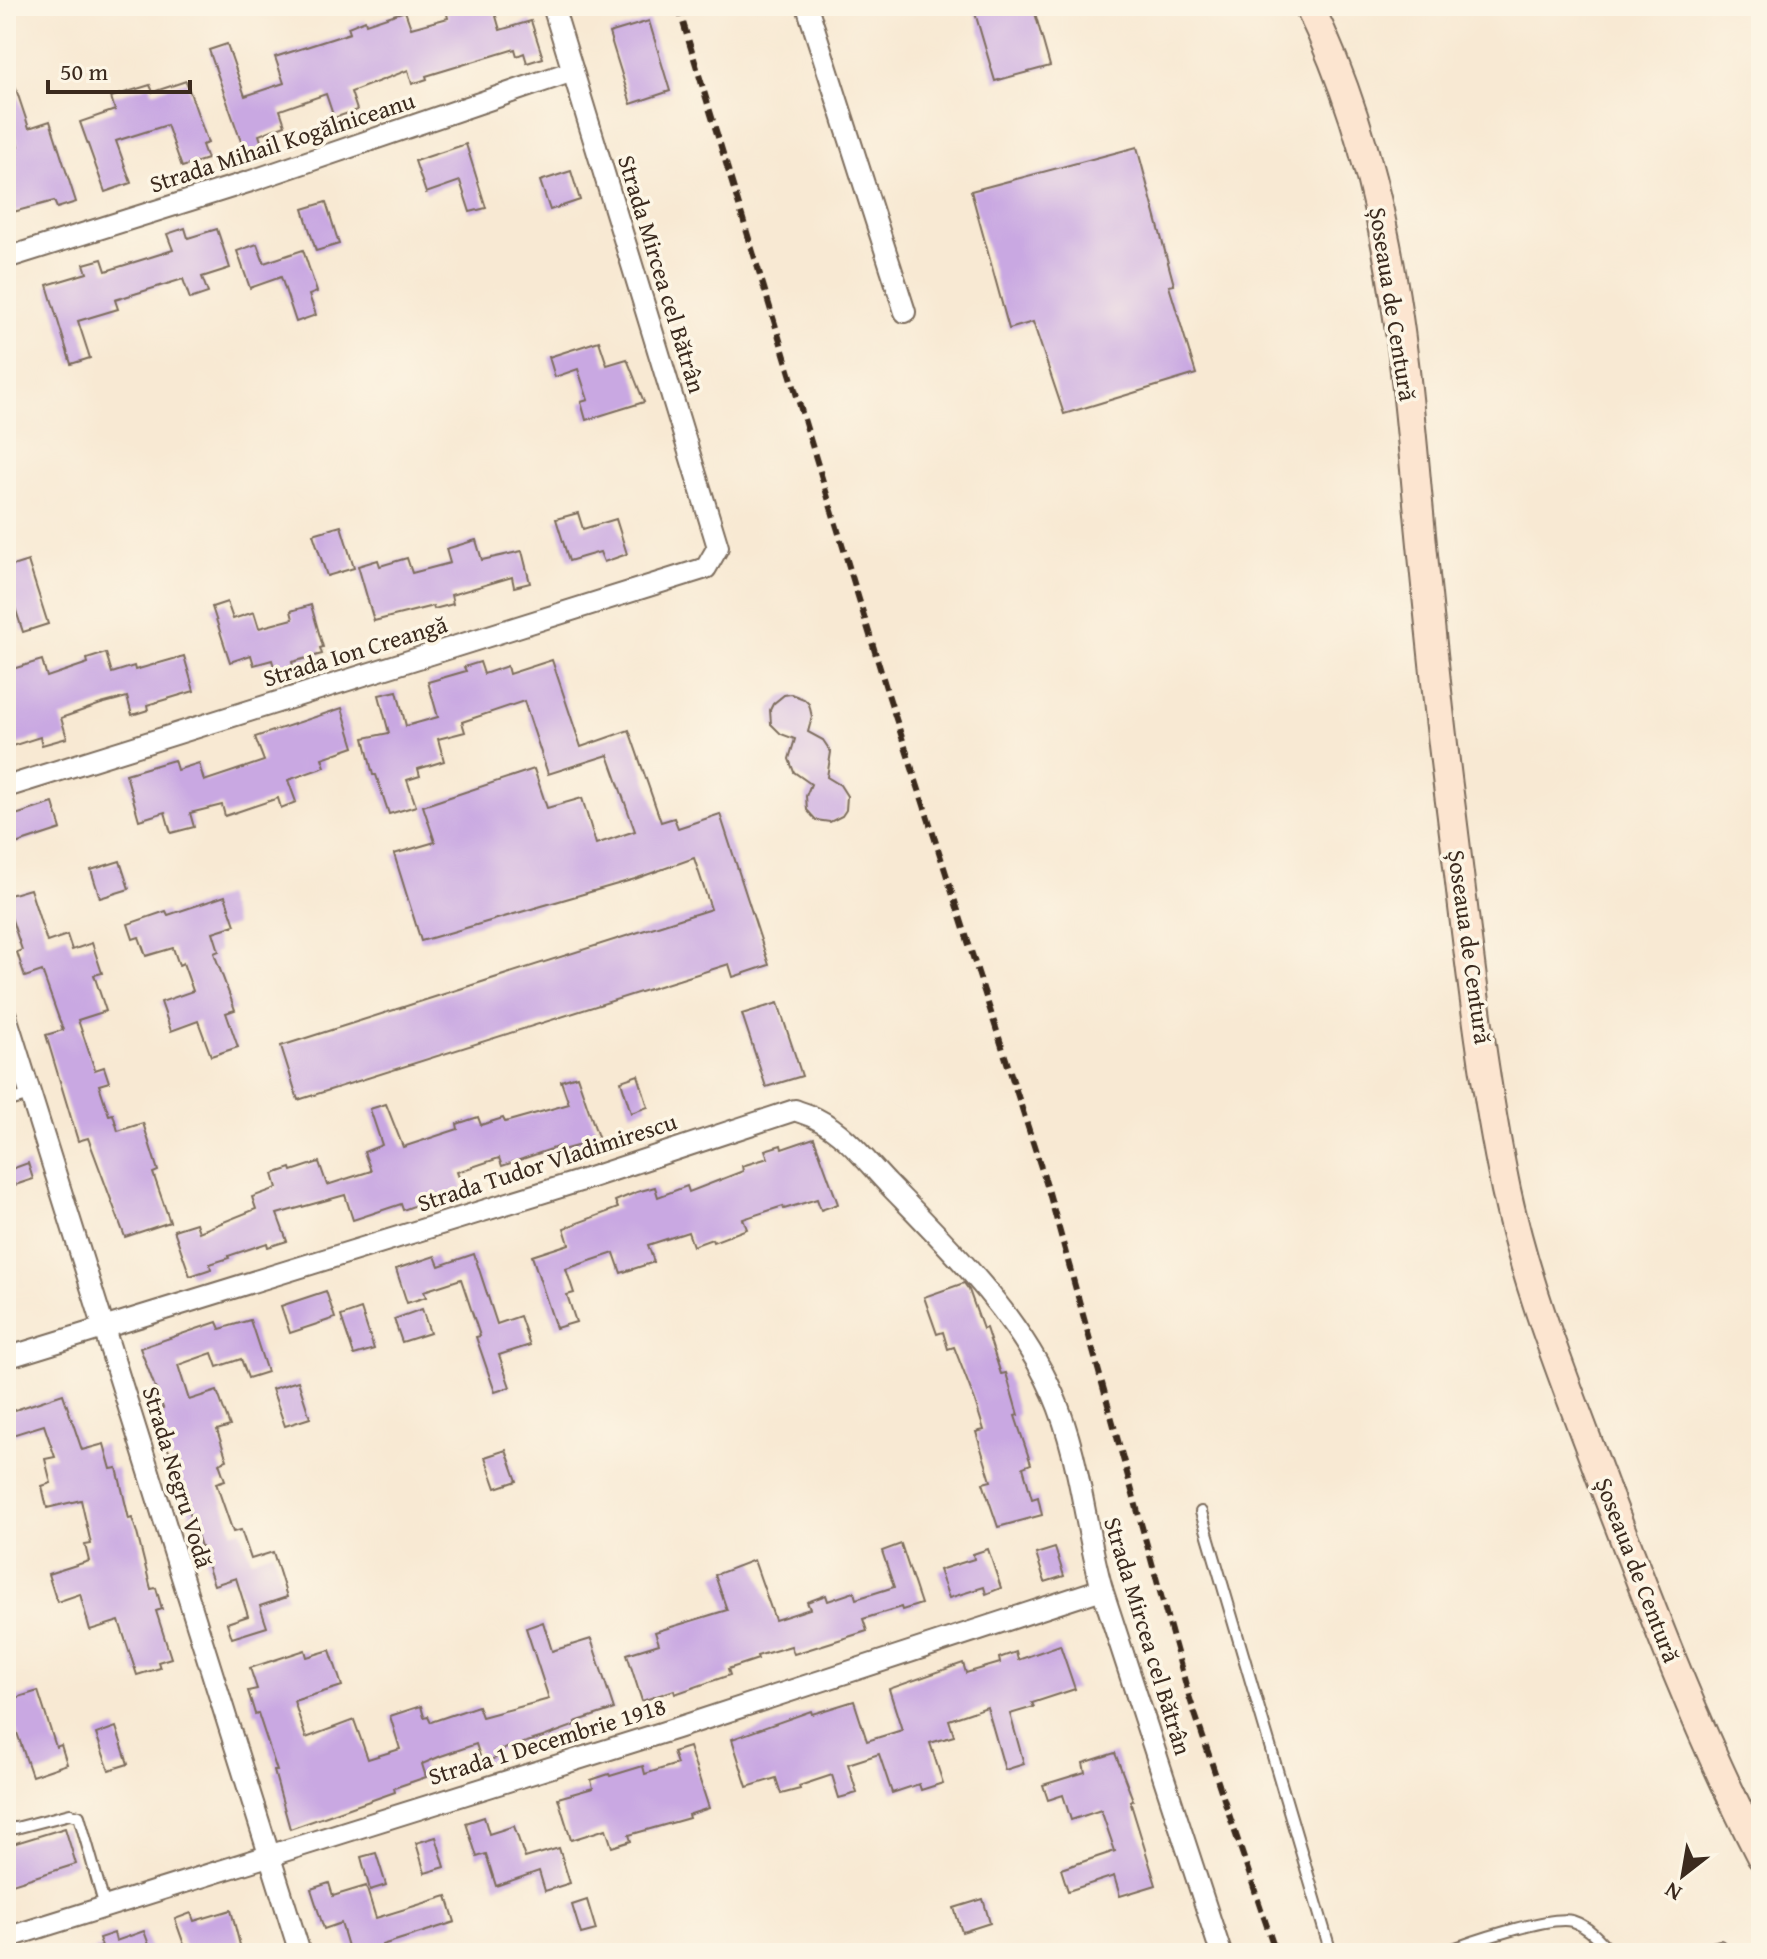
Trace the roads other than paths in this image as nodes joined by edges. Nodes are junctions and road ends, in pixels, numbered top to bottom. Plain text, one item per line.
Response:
1 (553, 6) edge
2 (807, 6) edge
3 (1309, 6) edge
4 (573, 71) junction
5 (6, 258) edge
6 (905, 312) dead end
7 (714, 557) joint
8 (6, 787) edge
9 (6, 1016) edge
10 (30, 1095) junction
11 (6, 1102) edge
12 (104, 1327) junction
13 (1021, 1336) joint
14 (6, 1358) edge
15 (1201, 1512) dead end
16 (1102, 1589) junction
17 (6, 1828) edge
18 (269, 1856) junction
19 (1761, 1856) edge
20 (105, 1907) junction
21 (6, 1938) edge
22 (1720, 1946) dead end
23 (300, 1953) edge
24 (1221, 1953) edge
25 (1331, 1953) edge
26 (1443, 1953) edge
27 (1611, 1953) edge
28 (1694, 1953) edge

1 - 4 street, Strada Mircea cel Bătrân
2 - 6 street
3 - 19 main road, Șoseaua de Centură
4 - 5 street, Strada Mihail Kogălniceanu
4 - 7 street, Strada Mircea cel Bătrân
7 - 8 street, Strada Ion Creangă
9 - 10 street, Strada Negru Vodă
10 - 11 lane
10 - 12 street, Strada Negru Vodă
12 - 13 street, Strada Tudor Vladimirescu
12 - 14 street, Strada Tudor Vladimirescu
12 - 18 street, Strada Negru Vodă
13 - 16 street, Strada Mircea cel Bătrân
15 - 25 lane
16 - 18 street, Strada 1 Decembrie 1918
16 - 24 street, Strada Mircea cel Bătrân
17 - 20 lane
18 - 20 street, Strada 1 Decembrie 1918
18 - 23 street, Strada Negru Vodă
20 - 21 street, Strada 1 Decembrie 1918
22 - 28 lane
26 - 27 lane

